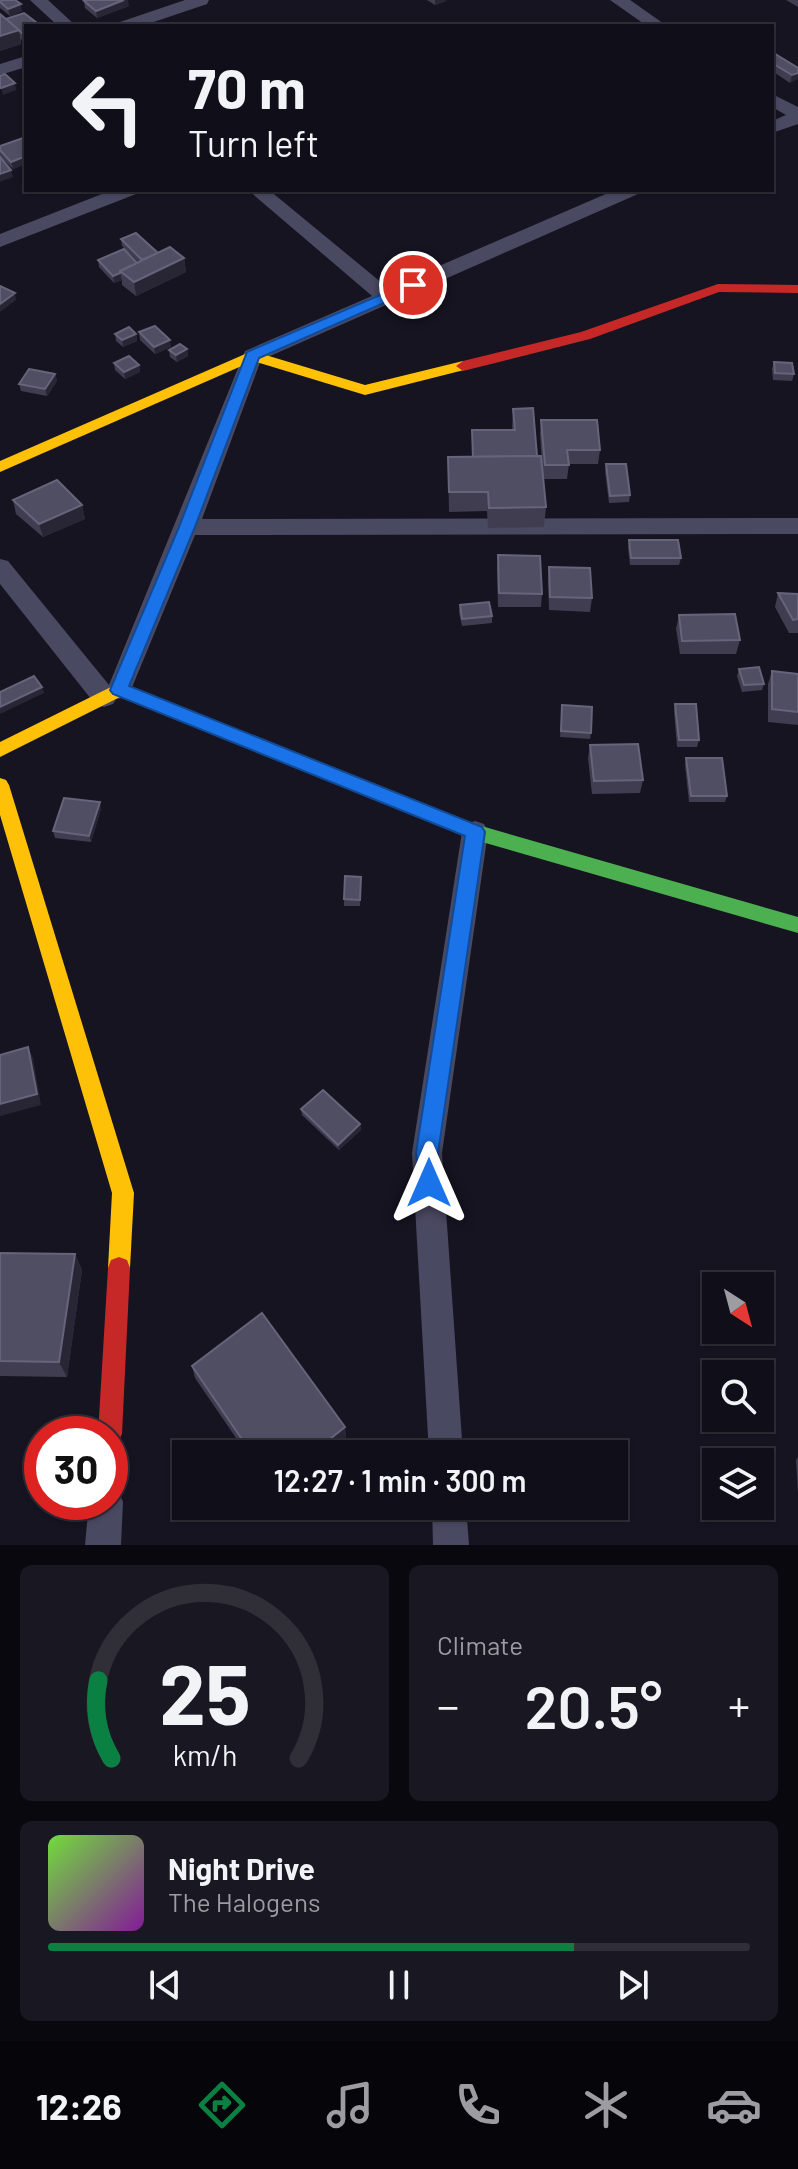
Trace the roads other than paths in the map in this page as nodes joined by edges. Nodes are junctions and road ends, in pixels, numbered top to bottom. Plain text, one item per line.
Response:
1 (38, 0) edge
2 (201, 0) edge
3 (618, 0) edge
4 (66, 24) edge
5 (132, 24) edge
6 (656, 24) edge
7 (24, 62) edge
8 (0, 70) edge
9 (774, 100) edge
10 (798, 116) edge
11 (774, 127) edge
12 (124, 192) edge
13 (259, 192) edge
14 (626, 192) edge
15 (0, 241) edge
16 (798, 289) edge
17 (386, 297) junction
18 (252, 356) junction
19 (0, 467) edge
20 (798, 526) edge
21 (187, 527) junction
22 (0, 567) edge
23 (112, 693) junction
24 (0, 750) edge
25 (0, 785) edge
26 (475, 832) junction
27 (798, 925) edge
28 (111, 1416) edge
29 (445, 1440) edge
30 (105, 1520) edge
31 (450, 1520) edge
32 (103, 1545) edge
33 (451, 1545) edge

1 - 4 street
2 - 5 street
3 - 6 street
7 - 8 street
9 - 10 street
10 - 11 street
12 - 15 street
13 - 17 street
14 - 17 street
16 - 18 street
17 - 18 street
18 - 19 street
18 - 21 street
20 - 21 street
21 - 23 street
22 - 23 street
23 - 24 street
23 - 26 street
25 - 28 street
26 - 27 street
26 - 29 street
30 - 32 street
31 - 33 street

